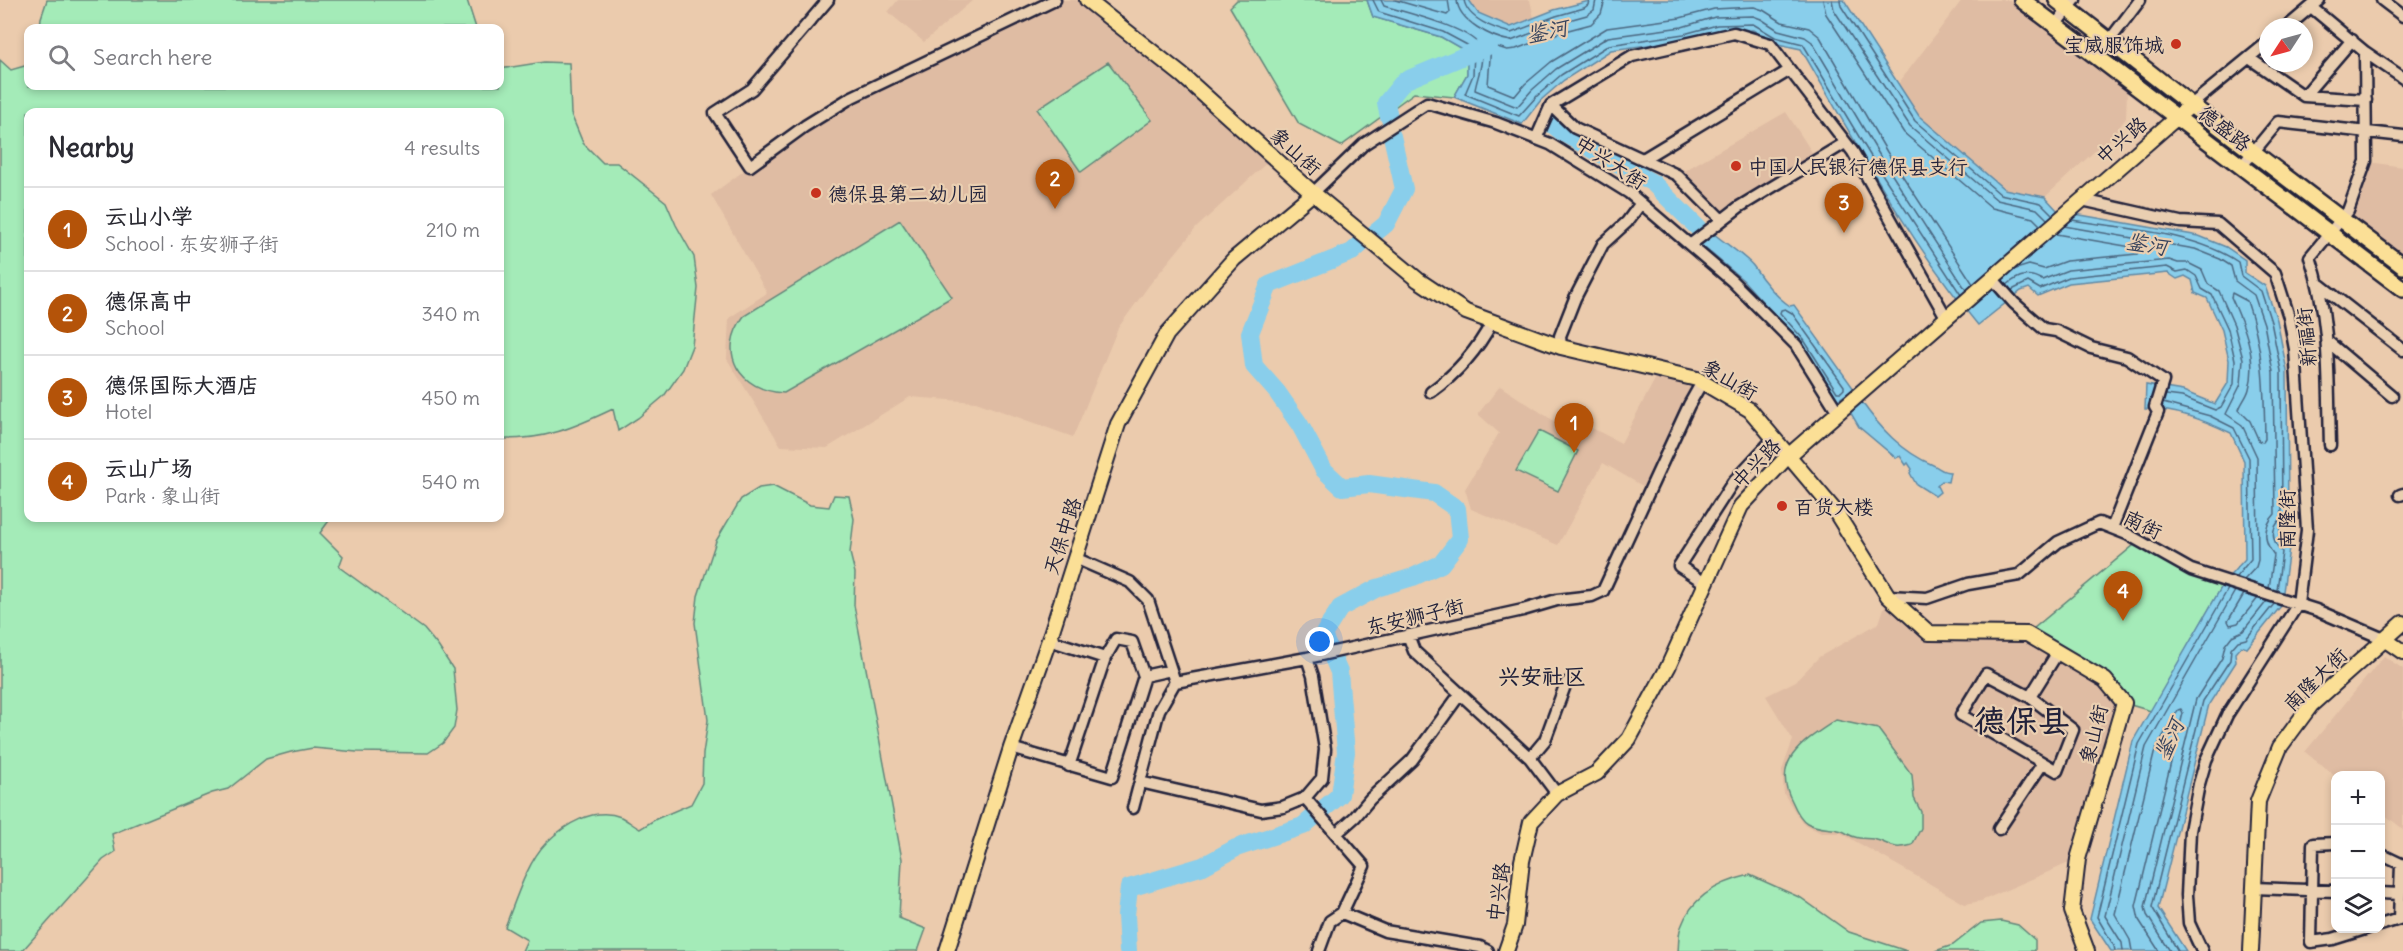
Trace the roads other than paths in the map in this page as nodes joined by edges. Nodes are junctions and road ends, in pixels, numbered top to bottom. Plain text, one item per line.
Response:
1 (828, 0) edge
2 (1055, 0) edge
3 (1087, 0) edge
4 (2022, 0) edge
5 (2140, 0) edge
6 (2382, 0) edge
7 (2067, 3) edge
8 (2315, 3) edge
9 (2403, 15) edge
10 (2298, 18) edge
11 (2055, 25) junction
12 (2352, 40) junction
13 (2109, 41) junction
14 (2259, 50) edge
15 (2366, 52) junction
16 (2250, 58) junction
17 (1790, 70) junction
18 (2403, 78) edge
19 (2304, 96) junction
20 (2366, 100) junction
21 (1551, 105) junction
22 (2191, 105) junction
23 (2176, 117) junction
24 (2366, 133) junction
25 (2403, 136) edge
26 (1536, 139) junction
27 (1845, 143) junction
28 (2253, 152) junction
29 (1643, 159) junction
30 (2241, 167) junction
31 (1313, 193) junction
32 (2082, 200) junction
33 (1641, 203) junction
34 (1722, 220) junction
35 (2342, 220) junction
36 (2331, 234) junction
37 (1690, 245) junction
38 (2403, 266) edge
39 (1992, 278) junction
40 (2320, 285) junction
41 (2403, 289) edge
42 (1952, 312) junction
43 (1492, 322) junction
44 (2326, 341) junction
45 (1561, 348) junction
46 (2403, 350) edge
47 (1702, 382) junction
48 (1431, 392) dead end
49 (2392, 396) dead end
50 (1838, 412) junction
51 (1773, 439) junction
52 (2330, 445) dead end
53 (1787, 456) junction
54 (2112, 528) junction
55 (1075, 558) junction
56 (1705, 583) junction
57 (1888, 596) junction
58 (2298, 604) junction
59 (2403, 623) edge
60 (1408, 635) junction
61 (2384, 639) junction
62 (1049, 640) junction
63 (2058, 652) junction
64 (2403, 652) edge
65 (1105, 658) junction
66 (1307, 658) junction
67 (1171, 670) junction
68 (1144, 676) junction
69 (1175, 682) junction
70 (1566, 683) dead end
71 (1460, 694) junction
72 (2030, 697) junction
73 (1011, 748) junction
74 (1530, 758) junction
75 (2043, 763) junction
76 (1070, 766) junction
77 (1140, 782) junction
78 (1557, 794) junction
79 (1305, 798) junction
80 (1133, 808) dead end
81 (1998, 829) dead end
82 (1337, 833) junction
83 (2331, 843) edge
84 (2385, 856) edge
85 (2253, 888) junction
86 (2312, 890) junction
87 (2331, 891) edge
88 (2385, 893) edge
89 (2400, 894) junction
90 (1342, 914) junction
91 (2385, 923) edge
92 (2352, 933) edge
93 (947, 951) edge
94 (1319, 951) edge
95 (1488, 951) edge
96 (1506, 951) edge
97 (2087, 951) edge
98 (2202, 951) edge
99 (2251, 951) edge

1 - 2 street
3 - 31 main road, 象山街
4 - 11 highway, 德盛路
5 - 13 street
6 - 9 street
7 - 11 street
7 - 13 highway
8 - 10 street
8 - 12 street
11 - 23 highway, 德盛路
12 - 15 street
12 - 19 street
13 - 22 highway
14 - 16 street
15 - 18 street
15 - 20 street
16 - 19 street
16 - 22 street
17 - 21 street
17 - 27 street
17 - 29 street
19 - 20 street
20 - 24 street
21 - 26 street
21 - 29 street
22 - 23 main road, 中兴路
22 - 28 highway
23 - 30 highway, 德盛路
23 - 32 main road, 中兴路
24 - 25 street
24 - 28 street
24 - 35 street
26 - 31 street, 中兴大街
26 - 33 street, 中兴大街
27 - 34 street
27 - 42 street
28 - 30 street
28 - 35 highway
29 - 34 street
30 - 36 highway, 德盛路
31 - 43 main road, 象山街
31 - 55 main road, 天保中路
32 - 39 main road, 中兴路
32 - 58 street, 南隆街
33 - 37 street, 中兴大街
33 - 45 street
34 - 37 street
35 - 36 street
35 - 38 highway
36 - 40 street, 新福街
36 - 41 highway, 德盛路
37 - 50 street, 中兴大街
39 - 42 main road, 中兴路
39 - 54 street
40 - 44 street, 新福街
40 - 46 street
42 - 50 main road, 中兴路
43 - 45 main road, 象山街
43 - 48 street
44 - 49 street
44 - 52 street, 新福街
45 - 47 main road, 象山街
47 - 51 main road, 象山街
47 - 60 street, 东安狮子街
50 - 53 main road, 中兴路
51 - 53 main road, 象山街
51 - 56 street
53 - 56 main road, 中兴路
53 - 57 main road, 象山街
54 - 57 street, 南街
54 - 58 street, 南街
55 - 62 main road, 天保中路
55 - 67 street
56 - 78 main road, 中兴路
57 - 63 main road, 象山街
58 - 61 street, 南街
58 - 98 street, 南隆街
59 - 61 main road, 南隆大街
60 - 66 street, 东安狮子街
60 - 71 street
61 - 64 main road
61 - 85 main road, 南隆大街
62 - 65 street
62 - 73 main road, 天保中路
63 - 72 street
63 - 97 main road, 象山街
65 - 68 street
65 - 76 street
66 - 69 street, 东安狮子街
66 - 79 street
67 - 68 street
67 - 69 street
68 - 76 street
69 - 77 street
70 - 74 street
71 - 74 street
71 - 82 street
72 - 75 street
72 - 75 street
73 - 76 street
73 - 93 main road, 天保中路
74 - 78 street
75 - 81 street
77 - 79 street
77 - 80 street
78 - 96 main road, 中兴路
79 - 82 street
82 - 90 street
83 - 86 street
84 - 89 street
85 - 86 street
85 - 99 main road, 南隆大街
86 - 87 street
86 - 92 street
88 - 89 street
89 - 91 street
90 - 94 street
90 - 95 street

